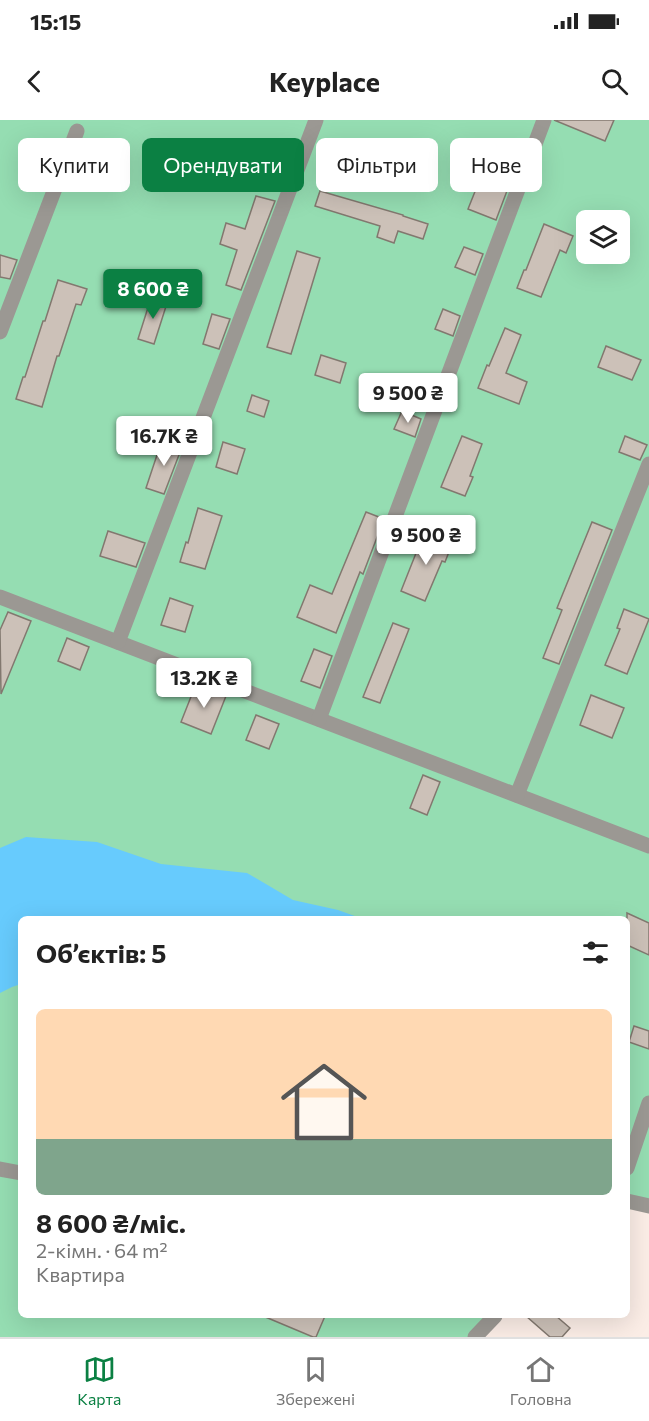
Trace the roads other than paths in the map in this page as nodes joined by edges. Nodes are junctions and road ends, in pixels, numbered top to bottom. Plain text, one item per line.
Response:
1 (316, 120) edge
2 (544, 120) edge
3 (77, 131) dead end
4 (0, 332) edge
5 (649, 464) edge
6 (0, 597) edge
7 (118, 642) junction
8 (319, 719) junction
9 (517, 795) junction
10 (649, 846) edge
11 (649, 1103) edge
12 (630, 1159) edge
13 (0, 1169) edge
14 (18, 1172) edge
15 (630, 1202) edge
16 (649, 1206) edge
17 (493, 1318) edge
18 (475, 1337) edge

1 - 7 street
2 - 8 street
3 - 4 street
5 - 9 street
6 - 7 street
7 - 8 street
8 - 9 street
9 - 10 street
11 - 12 street
13 - 14 street
15 - 16 street
17 - 18 street

